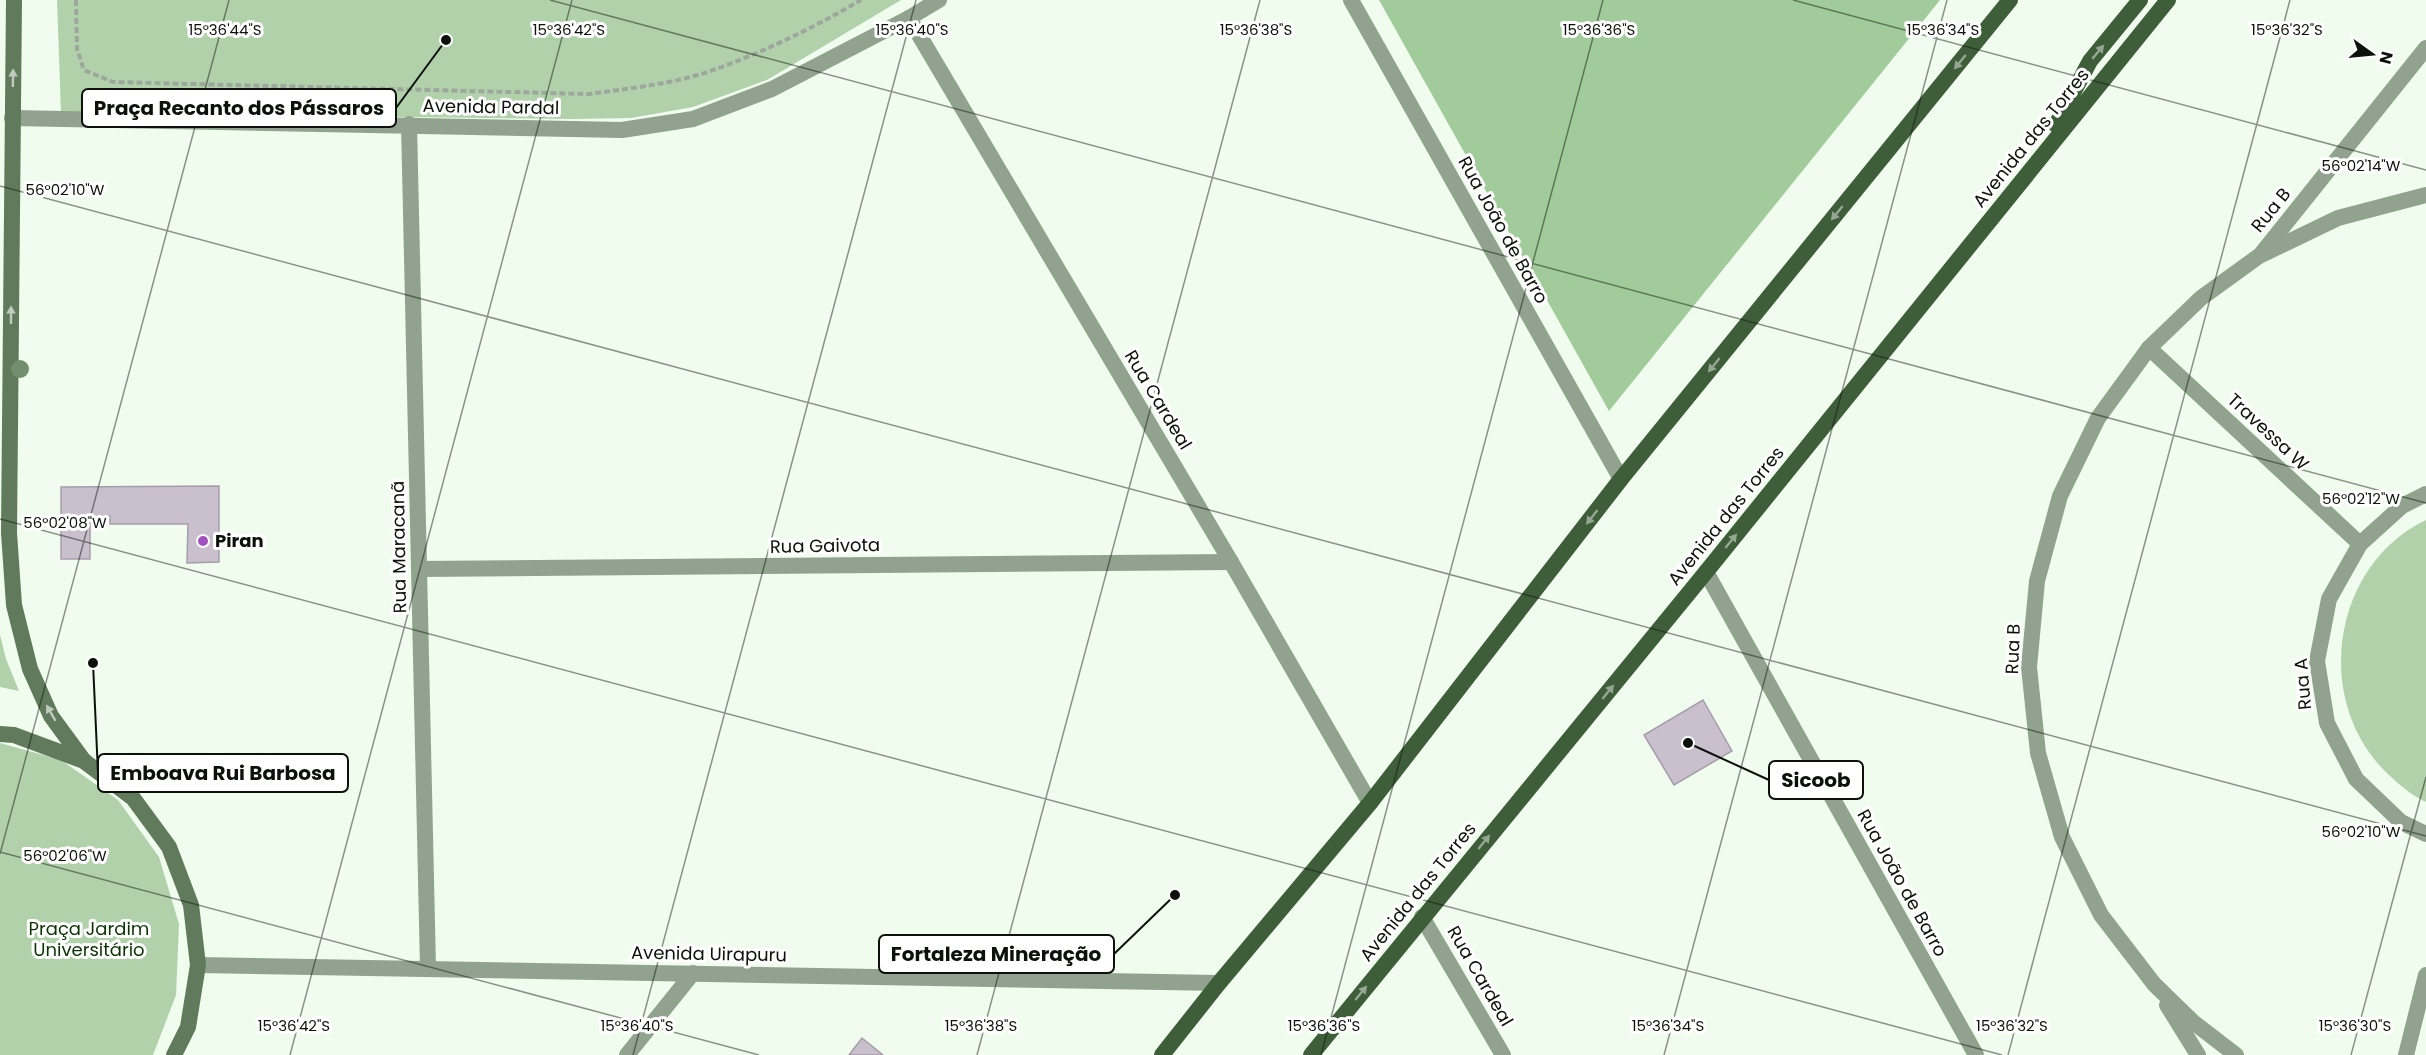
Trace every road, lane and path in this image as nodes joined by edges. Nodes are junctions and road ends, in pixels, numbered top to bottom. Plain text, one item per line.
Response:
1 (14, 0) edge
2 (76, 0) edge
3 (861, 0) edge
4 (939, 0) edge
5 (1351, 0) edge
6 (2010, 0) edge
7 (2140, 0) edge
8 (2168, 0) edge
9 (909, 18) junction
10 (2426, 48) edge
11 (12, 118) junction
12 (409, 124) junction
13 (2039, 158) junction
14 (2426, 195) edge
15 (2259, 256) junction
16 (2149, 348) junction
17 (1621, 479) junction
18 (2426, 494) edge
19 (2360, 544) junction
20 (1231, 562) junction
21 (419, 569) junction
22 (1706, 572) junction
23 (0, 735) edge
24 (84, 761) junction
25 (1370, 803) junction
26 (2426, 834) edge
27 (1422, 918) junction
28 (198, 965) junction
29 (428, 968) junction
30 (693, 973) junction
31 (2426, 975) edge
32 (1219, 983) junction
33 (2154, 984) junction
34 (174, 1055) edge
35 (627, 1055) edge
36 (1162, 1055) edge
37 (1311, 1055) edge
38 (1503, 1055) edge
39 (1976, 1055) edge
40 (2198, 1055) edge
41 (2236, 1055) edge
42 (2406, 1055) edge

11 -> 1 main road
2 - 3 path
4 - 9 street, Avenida Pardal
5 - 17 street, Rua João de Barro
6 -> 17 main road
13 -> 7 main road
8 - 13 main road, Avenida das Torres
9 - 12 street, Avenida Pardal
9 - 20 street, Rua Cardeal
10 - 15 street, Rua B
11 - 12 street, Avenida Pardal
24 -> 11 main road
12 - 21 street, Rua Maracanã
22 -> 13 main road, Avenida das Torres
14 - 15 street, Rua B
15 - 16 street, Rua B
16 - 19 street, Travessa W
16 - 33 street, Rua B
17 -> 25 main road
18 - 19 street, Rua A
19 - 26 street, Rua A
20 - 21 street, Rua Gaivota
20 - 25 street, Rua Cardeal
21 - 29 street, Rua Maracanã
27 -> 22 main road, Avenida das Torres
22 - 39 street, Rua João de Barro
23 - 24 main road
24 - 28 main road
25 - 32 main road
37 -> 27 main road, Avenida das Torres
27 - 38 street, Rua Cardeal
28 - 29 street, Avenida Uirapuru
28 - 34 main road
29 - 30 street, Avenida Uirapuru
30 - 32 street, Avenida Uirapuru
30 - 35 street
31 - 42 street
32 - 36 main road
33 - 40 street
33 - 41 street, Rua B

